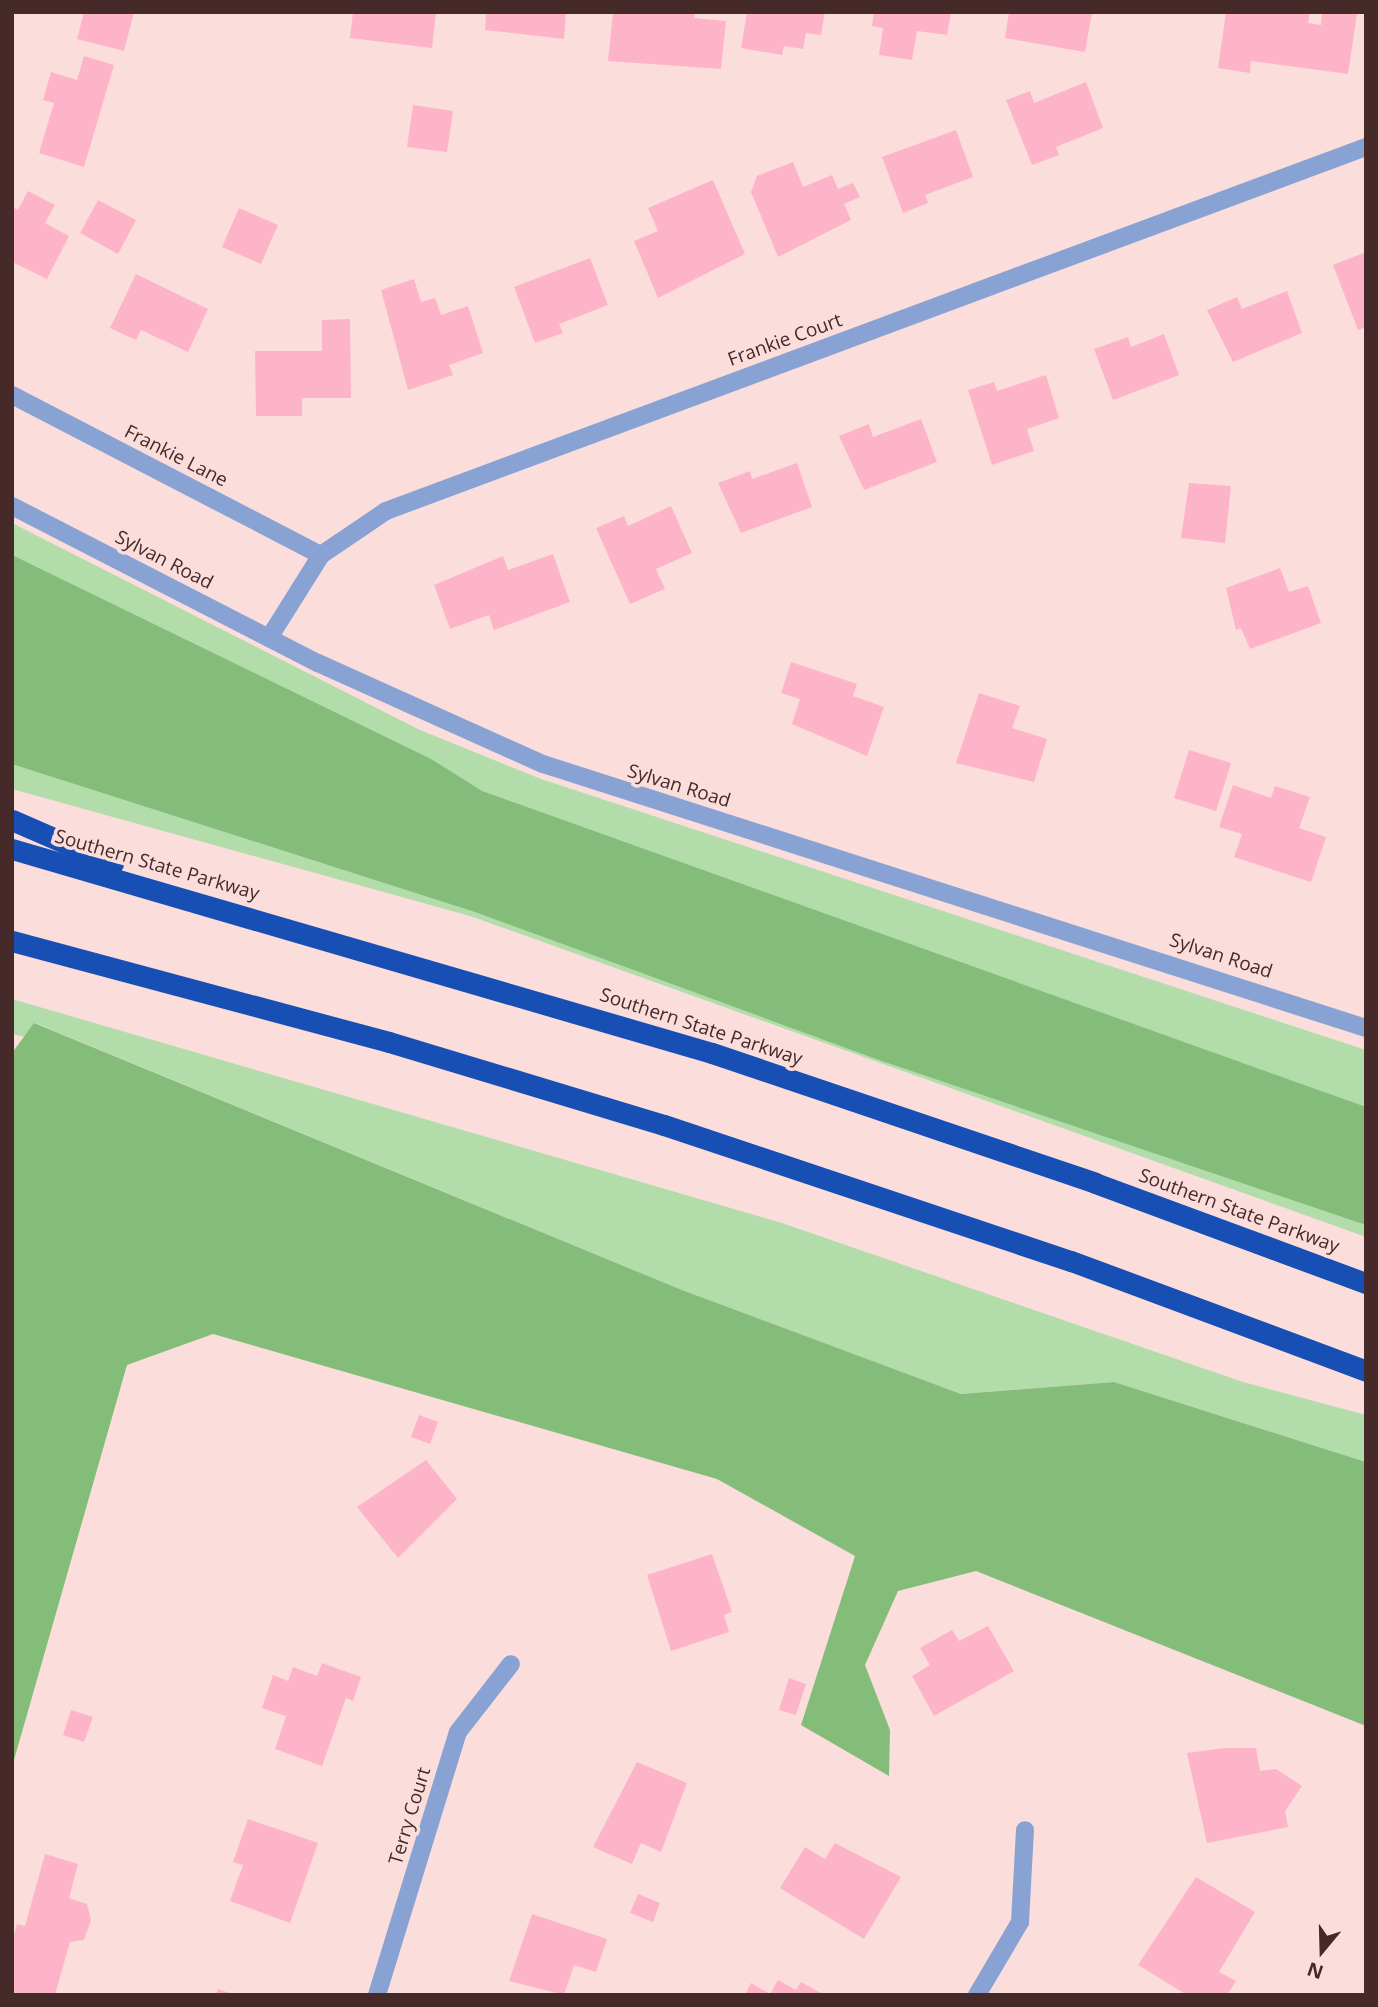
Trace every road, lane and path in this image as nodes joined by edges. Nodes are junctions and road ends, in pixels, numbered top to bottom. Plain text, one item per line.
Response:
1 (1366, 147) edge
2 (12, 395) edge
3 (12, 506) edge
4 (321, 555) junction
5 (269, 638) junction
6 (12, 820) edge
7 (12, 849) edge
8 (186, 896) junction
9 (12, 941) edge
10 (12, 955) edge
11 (104, 965) junction
12 (1366, 1028) edge
13 (1366, 1283) edge
14 (1366, 1371) edge
15 (511, 1664) dead end
16 (1025, 1830) dead end
17 (377, 1995) edge
18 (978, 1995) edge

1 - 4 street, Frankie Court
2 - 4 street, Frankie Lane
3 - 5 street, Sylvan Road
4 - 5 street, Frankie Court
5 - 12 street, Sylvan Road
6 - 8 highway
7 - 8 highway, Southern State Parkway
8 - 13 highway, Southern State Parkway
9 - 11 highway
10 - 11 highway
11 - 14 highway
15 - 17 street, Terry Court
16 - 18 street

